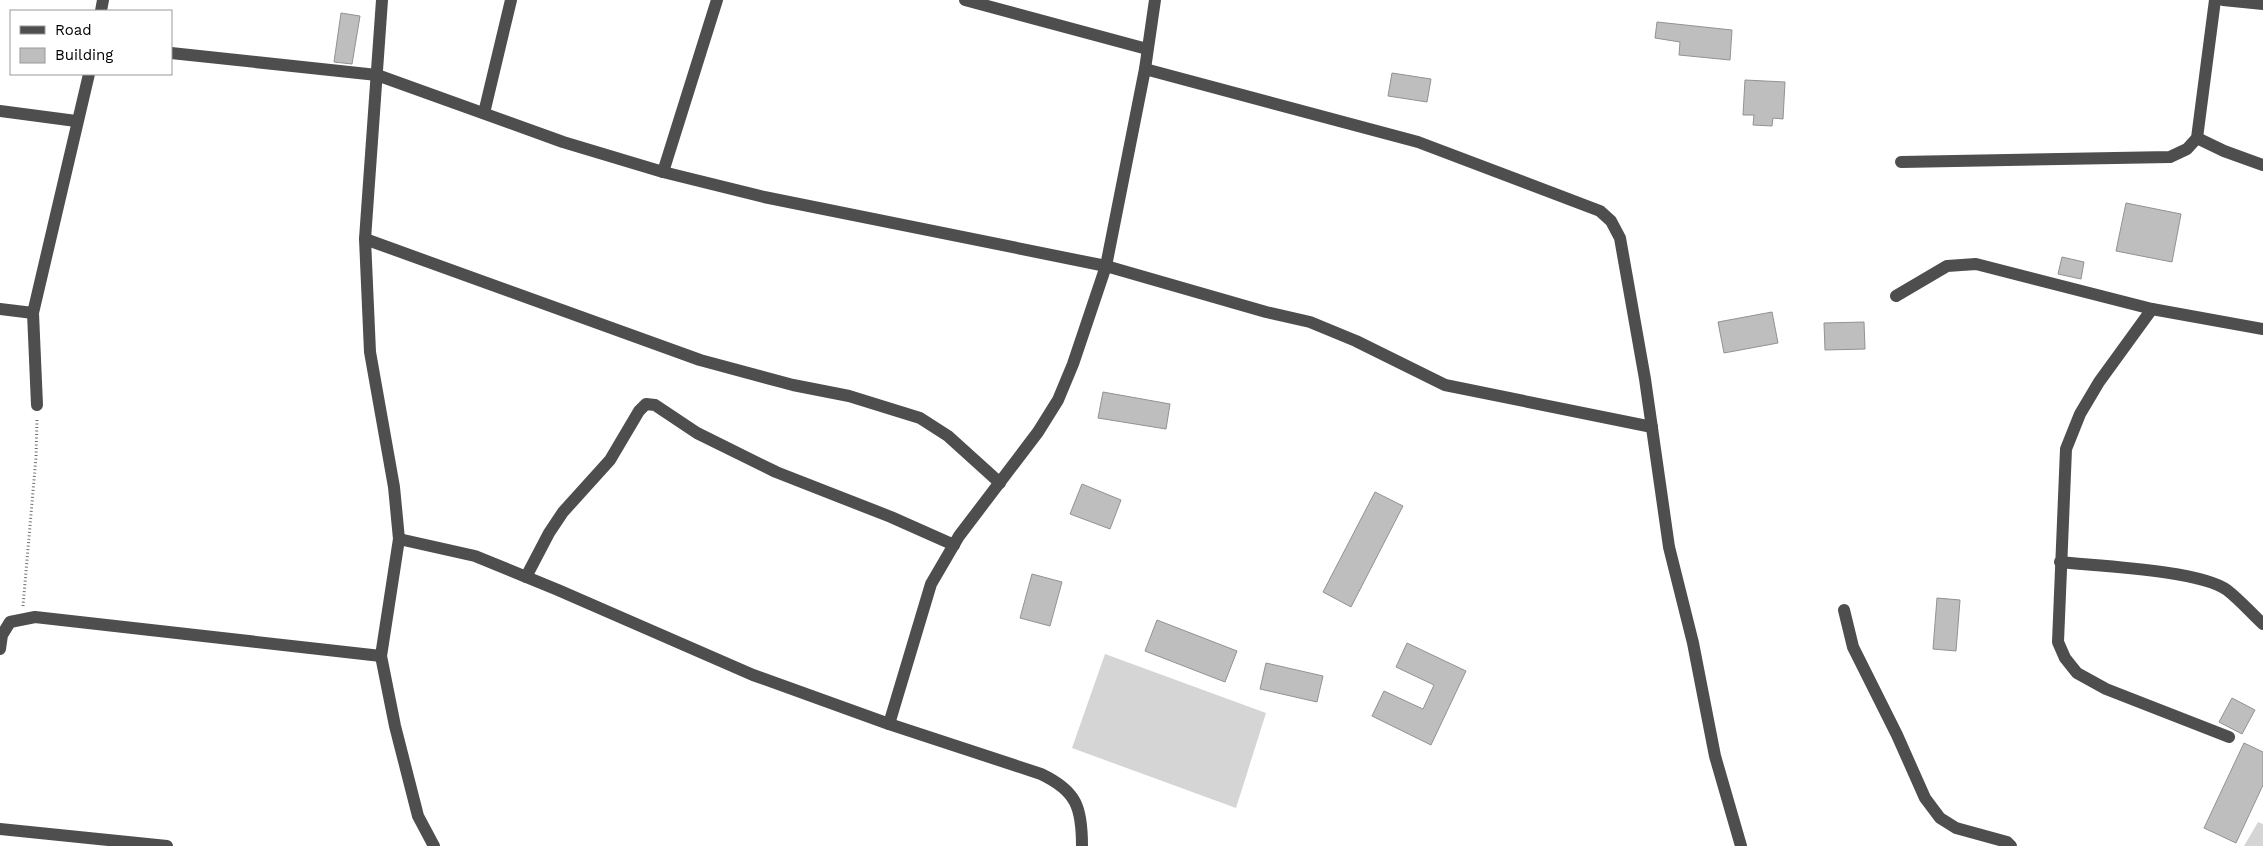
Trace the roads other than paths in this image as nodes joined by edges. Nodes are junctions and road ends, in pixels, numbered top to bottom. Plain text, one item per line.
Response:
1 (382, 0) edge
2 (511, 0) edge
3 (718, 0) edge
4 (965, 0) edge
5 (1155, 0) edge
6 (2215, 0) edge
7 (2223, 0) edge
8 (2263, 4) edge
9 (1147, 50) junction
10 (172, 53) edge
11 (1145, 69) junction
12 (89, 75) edge
13 (377, 75) junction
14 (0, 111) edge
15 (484, 113) junction
16 (76, 121) junction
17 (2197, 138) junction
18 (1901, 162) dead end
19 (2263, 165) edge
20 (663, 172) junction
21 (366, 239) junction
22 (1106, 266) junction
23 (1896, 296) dead end
24 (0, 309) edge
25 (2152, 309) junction
26 (33, 313) junction
27 (2263, 330) edge
28 (37, 405) road end
29 (1652, 427) junction
30 (1000, 483) junction
31 (399, 539) junction
32 (954, 545) junction
33 (2060, 562) junction
34 (526, 577) junction
35 (1844, 610) dead end
36 (2263, 624) edge
37 (0, 649) edge
38 (381, 656) junction
39 (889, 724) junction
40 (2229, 737) dead end
41 (0, 829) edge
42 (167, 846) edge
43 (434, 846) edge
44 (1082, 846) edge
45 (1740, 846) edge
46 (2011, 846) edge

1 - 13 street
2 - 15 street
3 - 20 street
4 - 9 street
5 - 9 street
6 - 17 street
7 - 8 street
9 - 11 street
10 - 13 street
11 - 22 street
11 - 29 street
12 - 16 street
13 - 15 street
13 - 21 street
14 - 16 street
15 - 20 street
16 - 26 street
17 - 18 street
17 - 19 street
20 - 22 street
21 - 30 street
21 - 31 street
22 - 29 street
22 - 30 street
23 - 25 street
24 - 26 street
25 - 27 street
25 - 33 street
26 - 28 street
29 - 45 street
30 - 32 street
31 - 34 street
31 - 38 street
32 - 34 street
32 - 39 street
33 - 36 street
33 - 40 street
34 - 39 street
35 - 46 street
37 - 38 street
38 - 43 street
39 - 44 street
41 - 42 street

